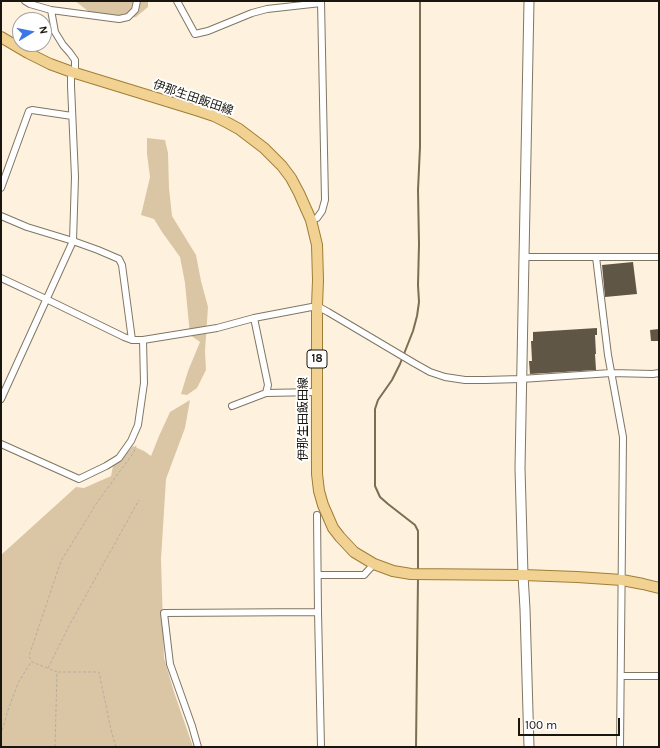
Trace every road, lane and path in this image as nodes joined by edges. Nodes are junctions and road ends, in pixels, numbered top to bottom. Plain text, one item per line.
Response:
1 (25, 1) edge
2 (137, 1) edge
3 (177, 1) edge
4 (529, 1) edge
5 (321, 2) edge
6 (51, 10) junction
7 (1, 37) edge
8 (72, 72) junction
9 (72, 116) junction
10 (1, 188) edge
11 (1, 216) edge
12 (311, 220) junction
13 (72, 241) junction
14 (524, 257) junction
15 (596, 257) junction
16 (659, 257) edge
17 (1, 278) edge
18 (46, 299) junction
19 (317, 306) junction
20 (254, 318) junction
21 (132, 340) junction
22 (143, 340) junction
23 (611, 373) junction
24 (659, 373) edge
25 (522, 379) junction
26 (317, 392) junction
27 (266, 393) junction
28 (1, 399) edge
29 (232, 406) dead end
30 (137, 441) dead end
31 (1, 444) edge
32 (140, 500) dead end
33 (317, 515) dead end
34 (374, 564) junction
35 (318, 575) junction
36 (523, 575) junction
37 (622, 580) junction
38 (659, 588) edge
39 (318, 612) junction
40 (32, 662) junction
41 (48, 668) junction
42 (57, 672) junction
43 (621, 676) junction
44 (659, 676) edge
45 (1, 735) edge
46 (55, 747) edge
47 (116, 747) edge
48 (198, 747) edge
49 (321, 747) edge
50 (529, 747) edge
51 (620, 747) edge

1 - 6 street
2 - 6 street
3 - 5 street
4 - 14 street
5 - 12 street
6 - 8 street
7 - 8 main road, 伊那生田飯田線 / 18
8 - 9 street
8 - 12 main road, 伊那生田飯田線 / 18
9 - 10 street
9 - 13 street
11 - 13 street
12 - 19 main road, 伊那生田飯田線 / 18
13 - 18 street
13 - 21 street
14 - 15 street
14 - 25 street
15 - 16 street
15 - 23 street
17 - 18 street
18 - 21 street
18 - 28 street
19 - 20 street
19 - 25 street
19 - 26 main road, 伊那生田飯田線 / 18
20 - 22 street
20 - 27 street
21 - 22 street
22 - 31 street
23 - 24 street
23 - 25 street
23 - 37 street
25 - 36 street
26 - 27 street
26 - 34 main road, 伊那生田飯田線 / 18
27 - 29 street
30 - 40 path
32 - 41 path
33 - 35 street
34 - 35 street
34 - 36 main road, 伊那生田飯田線 / 18
35 - 39 street
36 - 37 main road, 伊那生田飯田線 / 18
36 - 50 street
37 - 38 main road, 伊那生田飯田線 / 18
37 - 43 street
39 - 48 street
39 - 49 street
40 - 41 path
40 - 45 path
41 - 42 path
42 - 46 path
42 - 47 path
43 - 44 street
43 - 51 street

